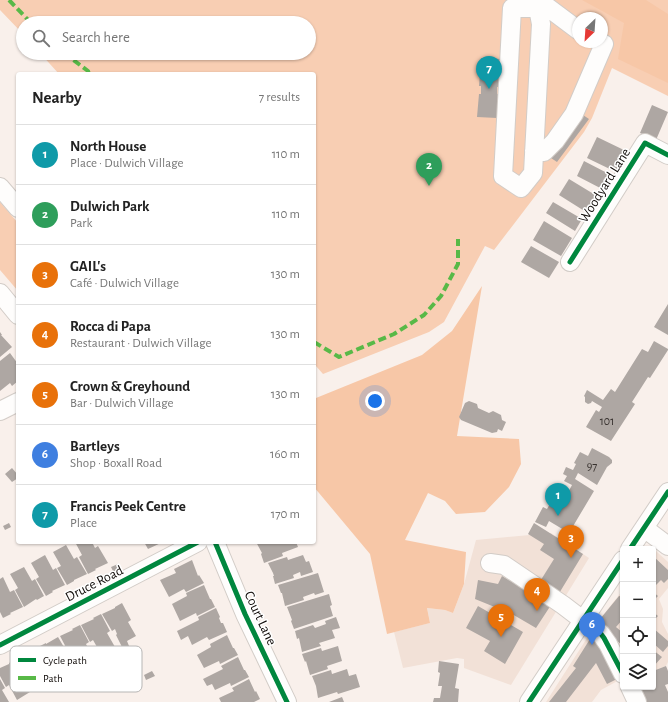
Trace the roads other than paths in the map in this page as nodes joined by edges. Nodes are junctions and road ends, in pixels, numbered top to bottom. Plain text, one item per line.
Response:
1 (538, 3) edge
2 (572, 26) edge
3 (602, 48) edge
4 (534, 151) junction
5 (668, 155) edge
6 (0, 187) edge
7 (16, 206) edge
8 (570, 262) dead end
9 (0, 293) edge
10 (16, 313) edge
11 (16, 403) edge
12 (0, 411) edge
13 (668, 492) edge
14 (644, 528) junction
15 (194, 544) edge
16 (216, 544) edge
17 (632, 546) edge
18 (668, 546) edge
19 (490, 563) dead end
20 (620, 564) edge
21 (583, 620) junction
22 (0, 645) edge
23 (620, 668) edge
24 (631, 690) edge
25 (285, 701) edge
26 (529, 702) edge
27 (637, 702) edge

1 - 2 street
1 - 4 street
1 - 4 street
3 - 4 street
5 - 8 street, Woodyard Lane
6 - 7 street
9 - 10 street
11 - 12 street
13 - 14 street
14 - 17 street
14 - 18 street
15 - 22 street, Druce Road
16 - 25 street, Court Lane
19 - 21 street
20 - 21 street
21 - 23 street
21 - 26 street
24 - 27 street

